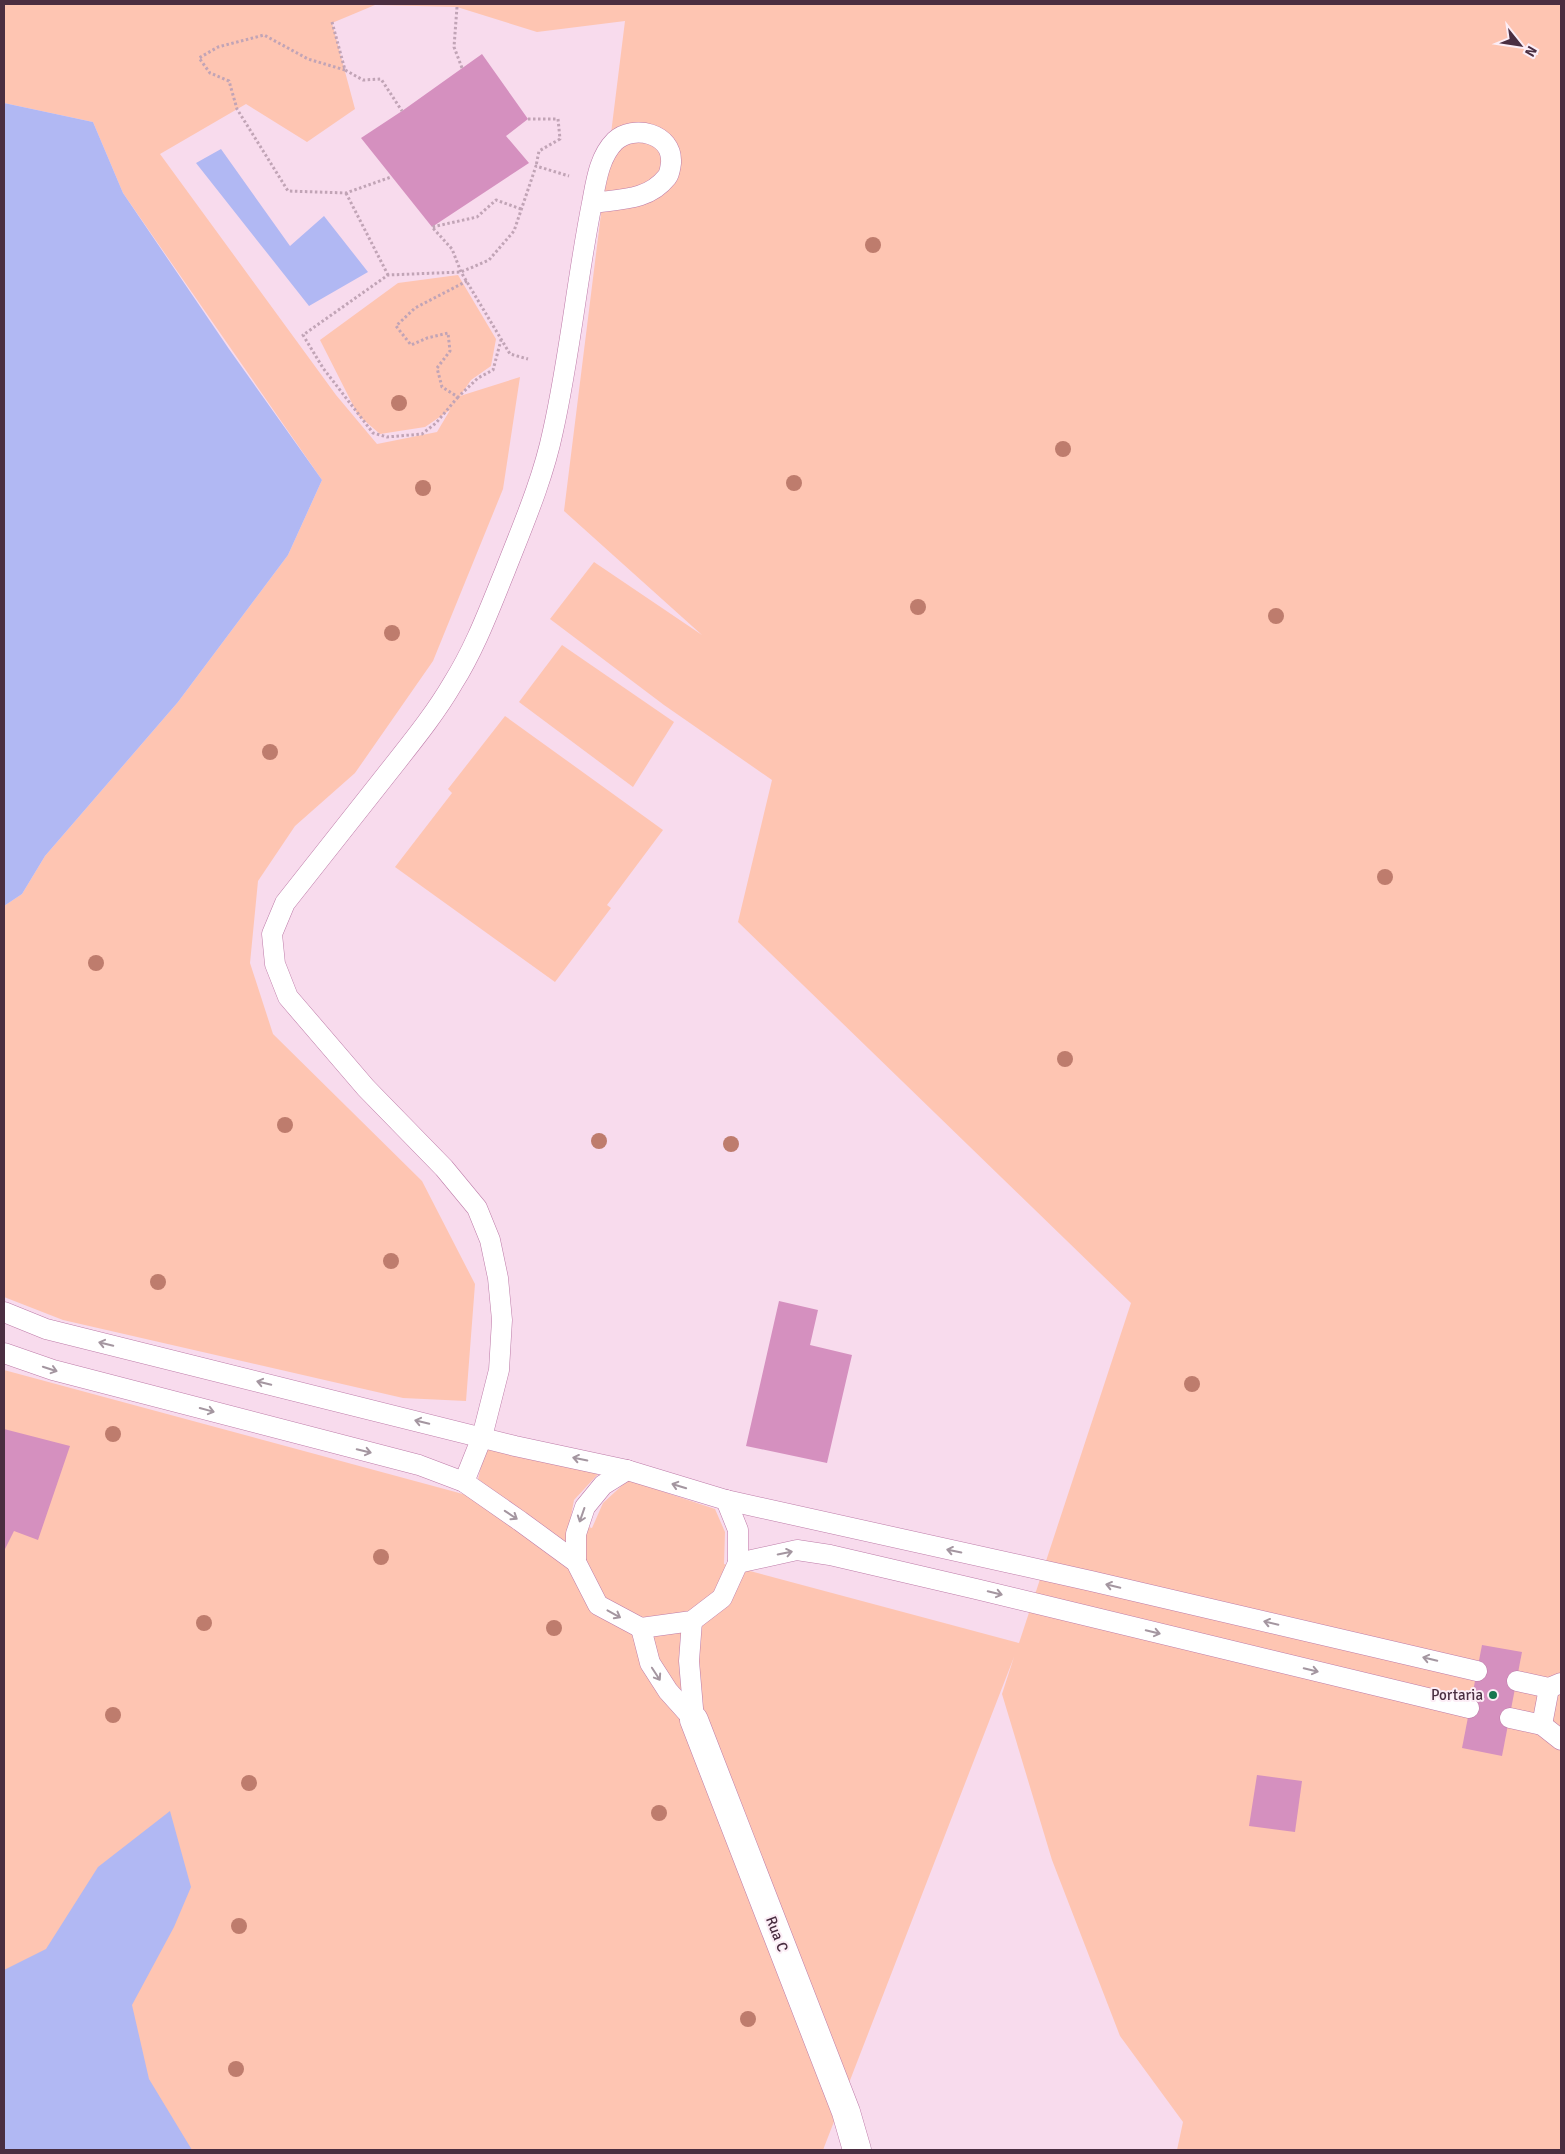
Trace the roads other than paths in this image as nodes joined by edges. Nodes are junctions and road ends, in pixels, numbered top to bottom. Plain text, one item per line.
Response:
1 (594, 194) road end
2 (4, 1312) edge
3 (4, 1352) edge
4 (482, 1437) junction
5 (627, 1470) junction
6 (464, 1482) junction
7 (726, 1500) junction
8 (576, 1562) junction
9 (738, 1563) junction
10 (692, 1621) junction
11 (641, 1628) junction
12 (1477, 1671) dead end
13 (1517, 1681) dead end
14 (1555, 1686) edge
15 (1469, 1708) dead end
16 (1510, 1718) dead end
17 (694, 1720) junction
18 (1542, 1725) junction
19 (1561, 1740) edge
20 (857, 2150) edge

1 - 4 lane
4 -> 2 lane
3 -> 6 lane
5 -> 4 lane
4 - 6 lane
7 -> 5 lane
5 -> 8 lane
6 -> 8 lane
7 - 9 lane
12 -> 7 lane
8 -> 11 lane
9 - 10 lane
9 -> 15 lane
10 - 11 lane
10 - 17 lane
11 -> 17 lane
13 - 14 lane
14 - 18 lane
16 - 18 lane
17 - 20 street, Rua C
18 - 19 lane

